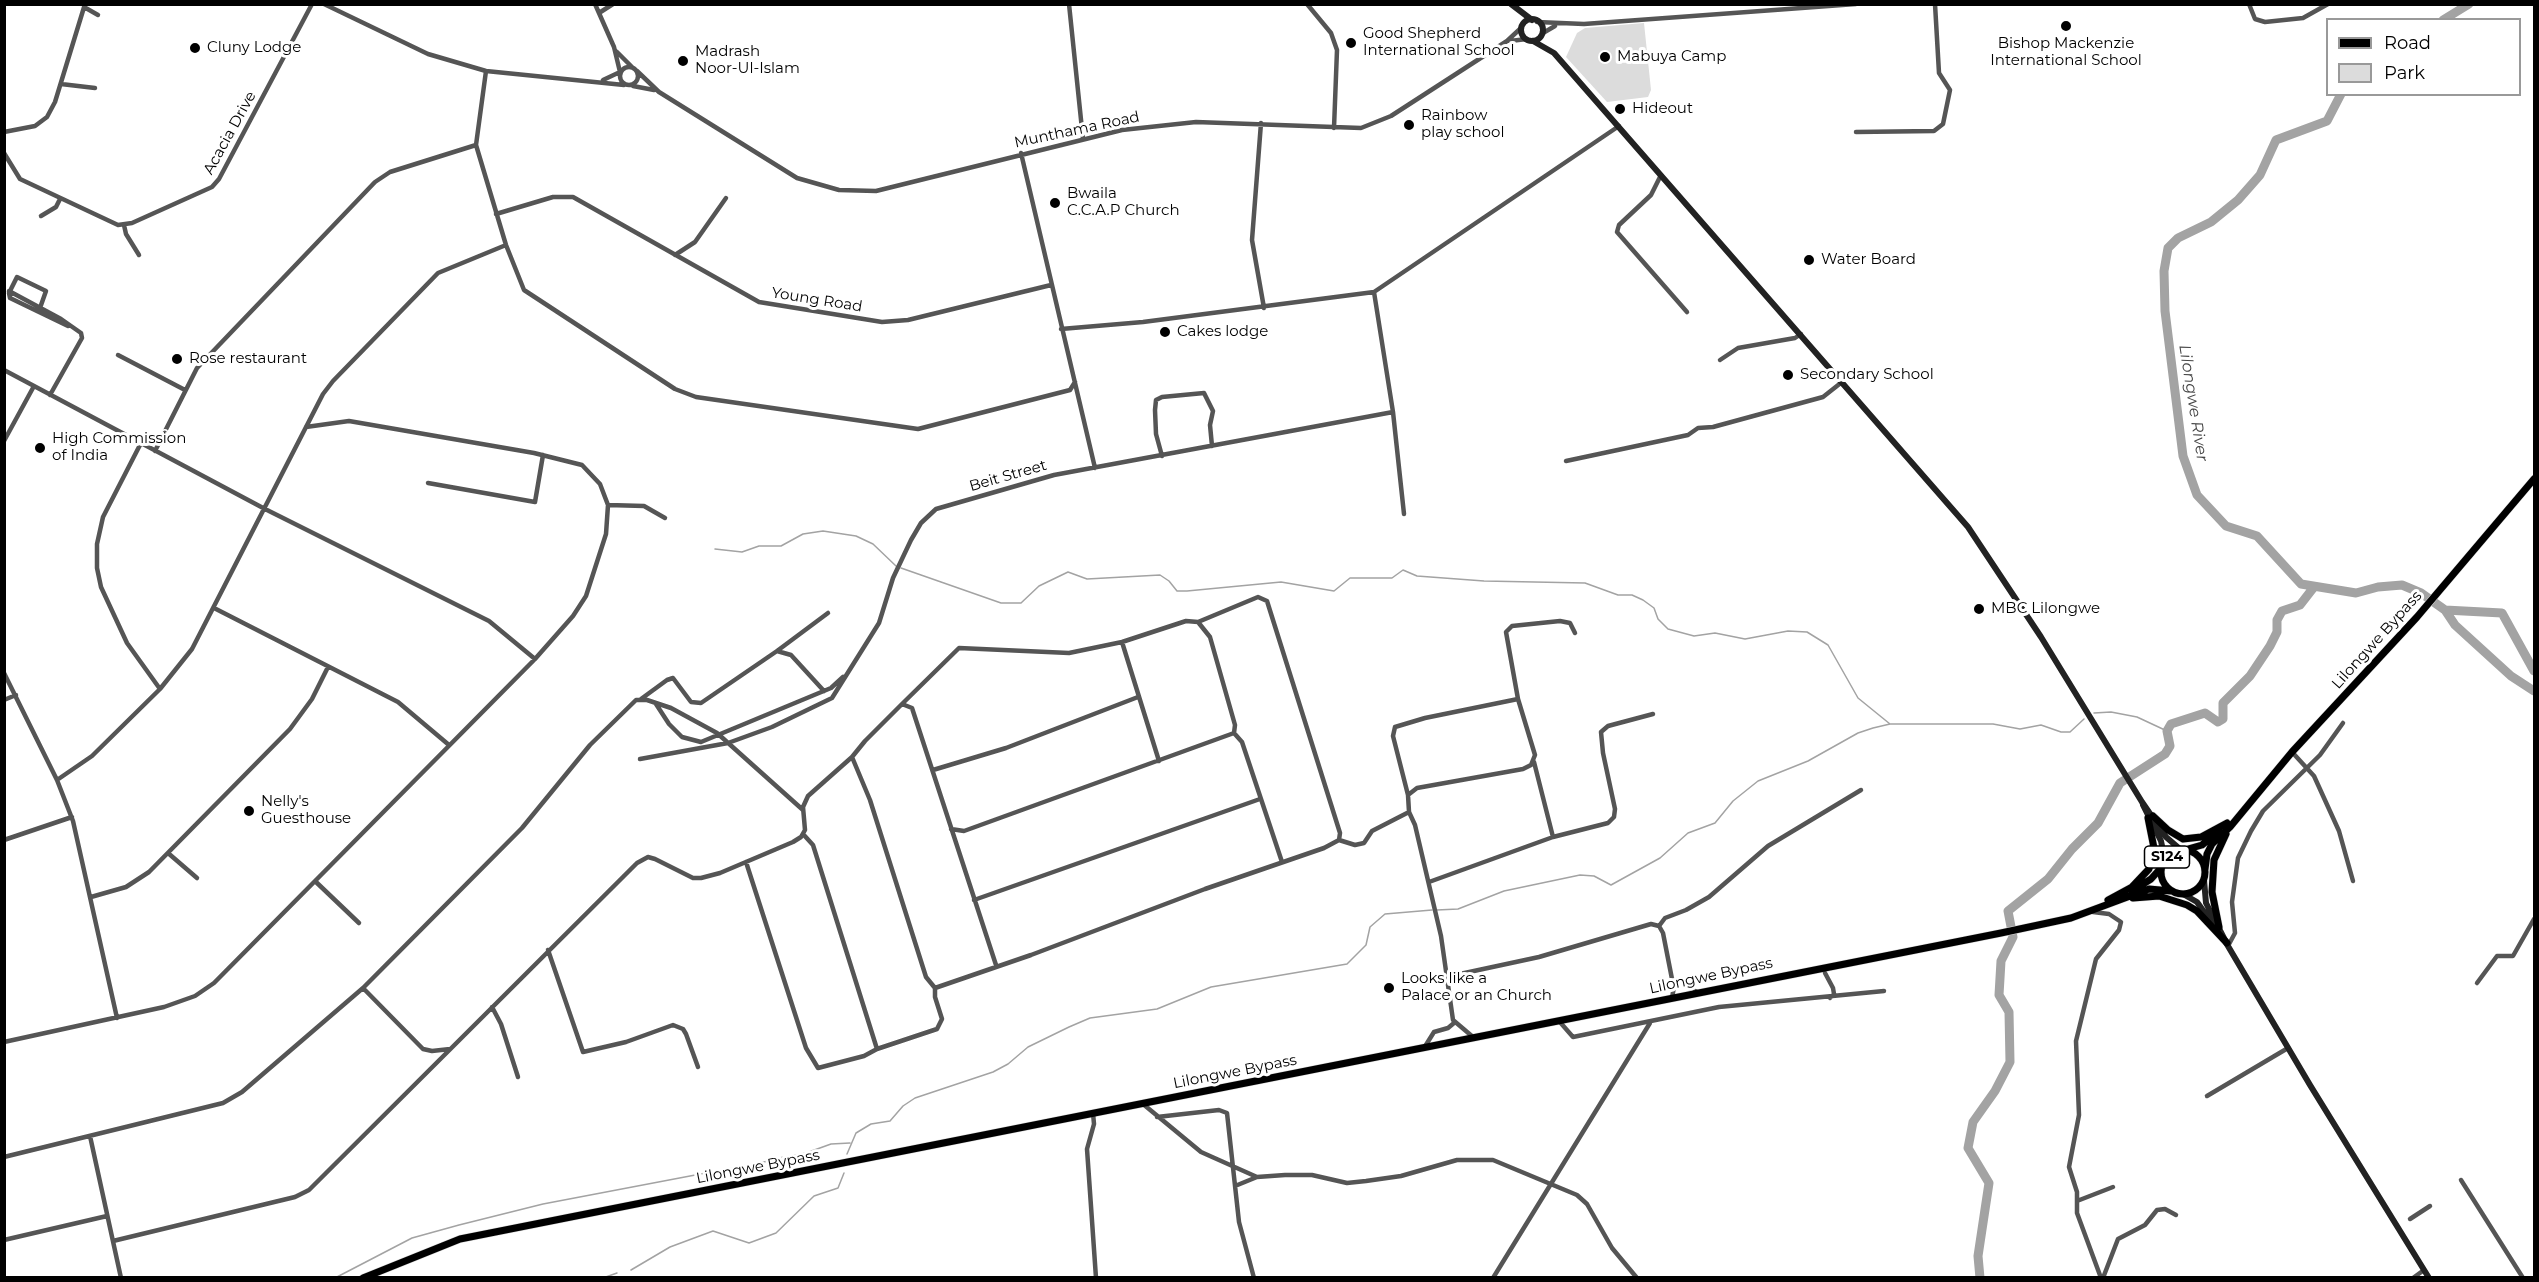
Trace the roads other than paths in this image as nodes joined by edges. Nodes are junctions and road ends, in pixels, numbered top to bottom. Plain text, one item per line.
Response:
1 (312, 4) edge
2 (324, 4) edge
3 (595, 4) edge
4 (613, 4) edge
5 (1069, 4) edge
6 (1307, 4) edge
7 (1856, 4) edge
8 (1935, 4) edge
9 (2249, 4) edge
10 (2328, 4) edge
11 (1512, 5) edge
12 (84, 6) edge
13 (599, 13) junction
14 (98, 15) dead end
15 (1534, 21) junction
16 (1557, 25) junction
17 (1521, 28) junction
18 (1543, 33) junction
19 (1530, 40) junction
20 (1507, 41) junction
21 (614, 47) junction
22 (1554, 53) junction
23 (632, 67) junction
24 (486, 71) junction
25 (637, 71) junction
26 (620, 72) junction
27 (598, 80) junction
28 (61, 84) junction
29 (624, 85) junction
30 (631, 86) junction
31 (95, 88) dead end
32 (659, 92) junction
33 (1261, 123) junction
34 (1619, 126) junction
35 (1334, 128) junction
36 (4, 132) edge
37 (1856, 132) dead end
38 (1083, 139) junction
39 (476, 145) junction
40 (4, 153) edge
41 (1021, 153) junction
42 (1661, 175) junction
43 (60, 198) junction
44 (726, 198) dead end
45 (496, 214) junction
46 (41, 216) dead end
47 (124, 225) junction
48 (506, 245) junction
49 (139, 255) dead end
50 (675, 255) junction
51 (1051, 285) junction
52 (9, 291) junction
53 (1374, 292) junction
54 (40, 308) junction
55 (1264, 308) junction
56 (1687, 312) dead end
57 (70, 327) junction
58 (1061, 329) junction
59 (1801, 334) junction
60 (118, 355) dead end
61 (1720, 360) dead end
62 (4, 370) edge
63 (1842, 381) junction
64 (1075, 382) junction
65 (34, 386) junction
66 (185, 390) junction
67 (50, 395) junction
68 (1393, 412) junction
69 (306, 427) junction
70 (4, 441) edge
71 (141, 443) junction
72 (1212, 446) junction
73 (155, 451) junction
74 (543, 455) junction
75 (1162, 456) junction
76 (1566, 461) dead end
77 (1095, 468) junction
78 (2535, 479) edge
79 (428, 483) dead end
80 (608, 505) junction
81 (265, 509) junction
82 (1404, 514) dead end
83 (665, 518) dead end
84 (214, 608) junction
85 (828, 613) dead end
86 (1198, 622) junction
87 (1575, 633) dead end
88 (1122, 642) junction
89 (777, 651) junction
90 (535, 659) junction
91 (328, 667) junction
92 (850, 671) junction
93 (4, 673) edge
94 (160, 689) junction
95 (824, 691) junction
96 (16, 695) junction
97 (1138, 697) junction
98 (641, 699) junction
99 (1518, 699) junction
100 (4, 700) edge
101 (656, 703) junction
102 (902, 704) junction
103 (1653, 714) dead end
104 (2343, 723) dead end
105 (1234, 733) junction
106 (720, 735) junction
107 (728, 743) junction
108 (449, 745) junction
109 (2292, 752) junction
110 (852, 757) junction
111 (640, 759) dead end
112 (1159, 761) junction
113 (1534, 762) junction
114 (2306, 768) junction
115 (933, 770) junction
116 (57, 780) junction
117 (1861, 790) dead end
118 (1408, 795) junction
119 (1260, 799) junction
120 (803, 810) junction
121 (1409, 812) junction
122 (72, 817) junction
123 (2151, 817) junction
124 (2229, 825) junction
125 (951, 828) junction
126 (803, 834) junction
127 (1553, 837) junction
128 (4, 840) edge
129 (1339, 840) junction
130 (2183, 850) junction
131 (168, 853) junction
132 (2165, 860) junction
133 (746, 862) junction
134 (1282, 862) junction
135 (2162, 867) junction
136 (2205, 869) junction
137 (197, 878) dead end
138 (2204, 880) junction
139 (316, 882) junction
140 (1429, 882) junction
141 (2353, 882) dead end
142 (2171, 891) junction
143 (2183, 894) junction
144 (91, 897) junction
145 (974, 900) junction
146 (2118, 901) junction
147 (2092, 912) junction
148 (2535, 919) edge
149 (359, 923) dead end
150 (1659, 926) junction
151 (2219, 927) junction
152 (2228, 944) junction
153 (548, 950) junction
154 (996, 965) junction
155 (1825, 973) dead end
156 (1446, 977) junction
157 (1675, 981) junction
158 (2477, 983) dead end
159 (363, 988) junction
160 (935, 988) junction
161 (1884, 991) dead end
162 (1699, 993) junction
163 (1672, 998) junction
164 (1830, 998) junction
165 (492, 1007) junction
166 (117, 1018) junction
167 (1558, 1021) junction
168 (1454, 1023) junction
169 (1650, 1023) junction
170 (1474, 1038) junction
171 (4, 1042) edge
172 (1424, 1048) junction
173 (2288, 1048) junction
174 (450, 1049) junction
175 (877, 1049) junction
176 (698, 1067) dead end
177 (518, 1077) dead end
178 (2207, 1096) dead end
179 (1143, 1104) junction
180 (1093, 1113) junction
181 (1157, 1118) junction
182 (90, 1136) junction
183 (4, 1157) edge
184 (1233, 1168) junction
185 (1257, 1177) junction
186 (2461, 1180) dead end
187 (1550, 1184) junction
188 (1234, 1186) junction
189 (2113, 1187) dead end
190 (2077, 1201) junction
191 (2430, 1206) dead end
192 (2176, 1215) dead end
193 (107, 1216) junction
194 (2410, 1219) dead end
195 (4, 1240) edge
196 (113, 1241) junction
197 (2424, 1270) junction
198 (122, 1278) edge
199 (363, 1278) edge
200 (1096, 1278) edge
201 (1254, 1278) edge
202 (1493, 1278) edge
203 (1637, 1278) edge
204 (2102, 1278) edge
205 (2413, 1278) edge
206 (2429, 1278) edge
207 (2523, 1278) edge

1 - 47 street, Acacia Drive
2 - 24 street
3 - 13 street
4 - 13 street
5 - 38 street
6 - 35 street
7 - 16 street
8 - 37 street
9 - 10 street
11 - 15 main road
11 - 17 main road
12 - 14 street
12 - 28 street
13 - 21 street
15 - 16 street
15 - 17 main road
15 - 18 main road
16 - 18 street
17 - 19 main road
17 - 20 street, Munthama Road
18 - 19 main road
18 - 22 main road, S124
19 - 20 street, Munthama Road
19 - 22 main road, S124
20 - 35 street, Munthama Road
21 - 23 street
21 - 26 street
22 - 34 main road, S124
23 - 25 street
23 - 26 street
24 - 27 street
24 - 39 street
25 - 30 street
25 - 32 street
26 - 27 street
26 - 29 street
27 - 29 street
28 - 31 street
28 - 36 street
29 - 30 street
30 - 32 street
32 - 41 street, Munthama Road
33 - 35 street, Munthama Road
33 - 38 street, Munthama Road
33 - 55 street
34 - 42 main road, S124
34 - 53 street
38 - 41 street, Munthama Road
39 - 45 street
39 - 66 street
40 - 43 street
41 - 51 street
42 - 56 street
42 - 59 main road, S124
43 - 46 street
43 - 47 street
44 - 50 street
45 - 48 street
45 - 50 street, Young Road
47 - 49 street
48 - 64 street
48 - 69 street
50 - 51 street, Young Road
51 - 58 street
52 - 54 street
52 - 54 street
52 - 57 street
53 - 55 street
53 - 68 street
54 - 57 street
55 - 58 street
57 - 67 street
58 - 64 street
59 - 61 street
59 - 63 main road, S124
60 - 66 street
62 - 65 street
63 - 76 street
63 - 123 main road, S124
64 - 77 street
65 - 67 street
65 - 70 street
66 - 73 street
67 - 71 street
68 - 72 street, Beit Street
68 - 82 street
69 - 74 street
69 - 81 street
71 - 73 street
71 - 94 street
72 - 75 street, Beit Street
72 - 75 street
73 - 81 street
74 - 79 street
74 - 80 street
75 - 77 street, Beit Street
77 - 92 street, Beit Street
78 - 109 main road, Lilongwe Bypass
80 - 83 street
80 - 90 street
81 - 84 street
81 - 90 street
84 - 91 street
84 - 94 street
85 - 89 street
86 - 88 street
86 - 105 street
86 - 129 street
87 - 99 street
88 - 97 street
88 - 102 street
89 - 95 street
89 - 98 street
90 - 108 street
91 - 108 street
91 - 131 street
92 - 95 street
92 - 107 street, Beit Street
93 - 96 street
94 - 116 street
95 - 106 street
96 - 100 street
96 - 116 street
97 - 112 street
97 - 115 street
98 - 101 street
98 - 159 street
99 - 113 street
99 - 118 street
101 - 106 street
101 - 106 street
102 - 110 street
102 - 115 street
103 - 127 street
104 - 114 street
105 - 112 street
105 - 119 street
106 - 107 street
107 - 111 street, Beit Street
107 - 120 street
108 - 139 street
109 - 114 street
109 - 124 main road, Lilongwe Bypass
110 - 120 street
110 - 160 street
112 - 125 street
113 - 118 street
113 - 127 street
114 - 141 street
114 - 152 street
115 - 125 street
116 - 122 street
117 - 150 street
118 - 121 street
119 - 134 street
119 - 145 street
120 - 126 street
121 - 129 street
121 - 140 street
122 - 128 street
122 - 144 street
123 - 124 main road
123 - 130 main road, S124
123 - 132 main road, S124
123 - 147 main road
124 - 130 main road, Lilongwe Bypass
124 - 136 main road, Lilongwe Bypass
124 - 151 main road
125 - 145 street
126 - 133 street
126 - 175 street
127 - 140 street
129 - 134 street
130 - 132 main road, S124
130 - 136 main road, S124
131 - 137 street
131 - 144 street
132 - 135 main road, S124
133 - 153 street
133 - 175 street
134 - 154 street
135 - 142 main road, S124
135 - 146 main road, Lilongwe Bypass
136 - 138 main road, S124
138 - 143 main road, S124
138 - 151 main road, S124
139 - 149 street
139 - 166 street
140 - 156 street
142 - 143 main road, S124
142 - 146 main road, Lilongwe Bypass
143 - 152 main road, S124
144 - 166 street
145 - 154 street
146 - 147 main road, Lilongwe Bypass
146 - 152 main road
147 - 162 main road, Lilongwe Bypass
147 - 190 street
148 - 158 street
150 - 156 street
150 - 157 street
151 - 152 main road, S124
152 - 173 main road, S124
153 - 165 street
153 - 176 street
154 - 160 street
155 - 164 street
156 - 168 street
157 - 162 street
157 - 163 street
159 - 174 street
159 - 182 street
160 - 175 street
161 - 164 street
162 - 163 main road, Lilongwe Bypass
163 - 167 main road, Lilongwe Bypass
164 - 169 street
165 - 174 street
165 - 177 street
166 - 171 street
167 - 169 street
167 - 170 main road, Lilongwe Bypass
168 - 170 street
168 - 172 street
169 - 187 street
170 - 172 main road, Lilongwe Bypass
172 - 179 main road, Lilongwe Bypass
173 - 178 street
173 - 197 main road, S124
174 - 196 street
179 - 180 main road, Lilongwe Bypass
179 - 181 street
180 - 199 main road, Lilongwe Bypass
180 - 200 street
181 - 184 street
181 - 184 street
182 - 183 street
182 - 193 street
184 - 185 street
184 - 188 street
185 - 187 street
185 - 188 street
186 - 207 street
187 - 202 street
187 - 203 street
188 - 201 street
189 - 190 street
190 - 204 street
191 - 194 street
192 - 204 street
193 - 195 street
193 - 196 street
196 - 198 street
197 - 205 street
197 - 206 main road, S124

